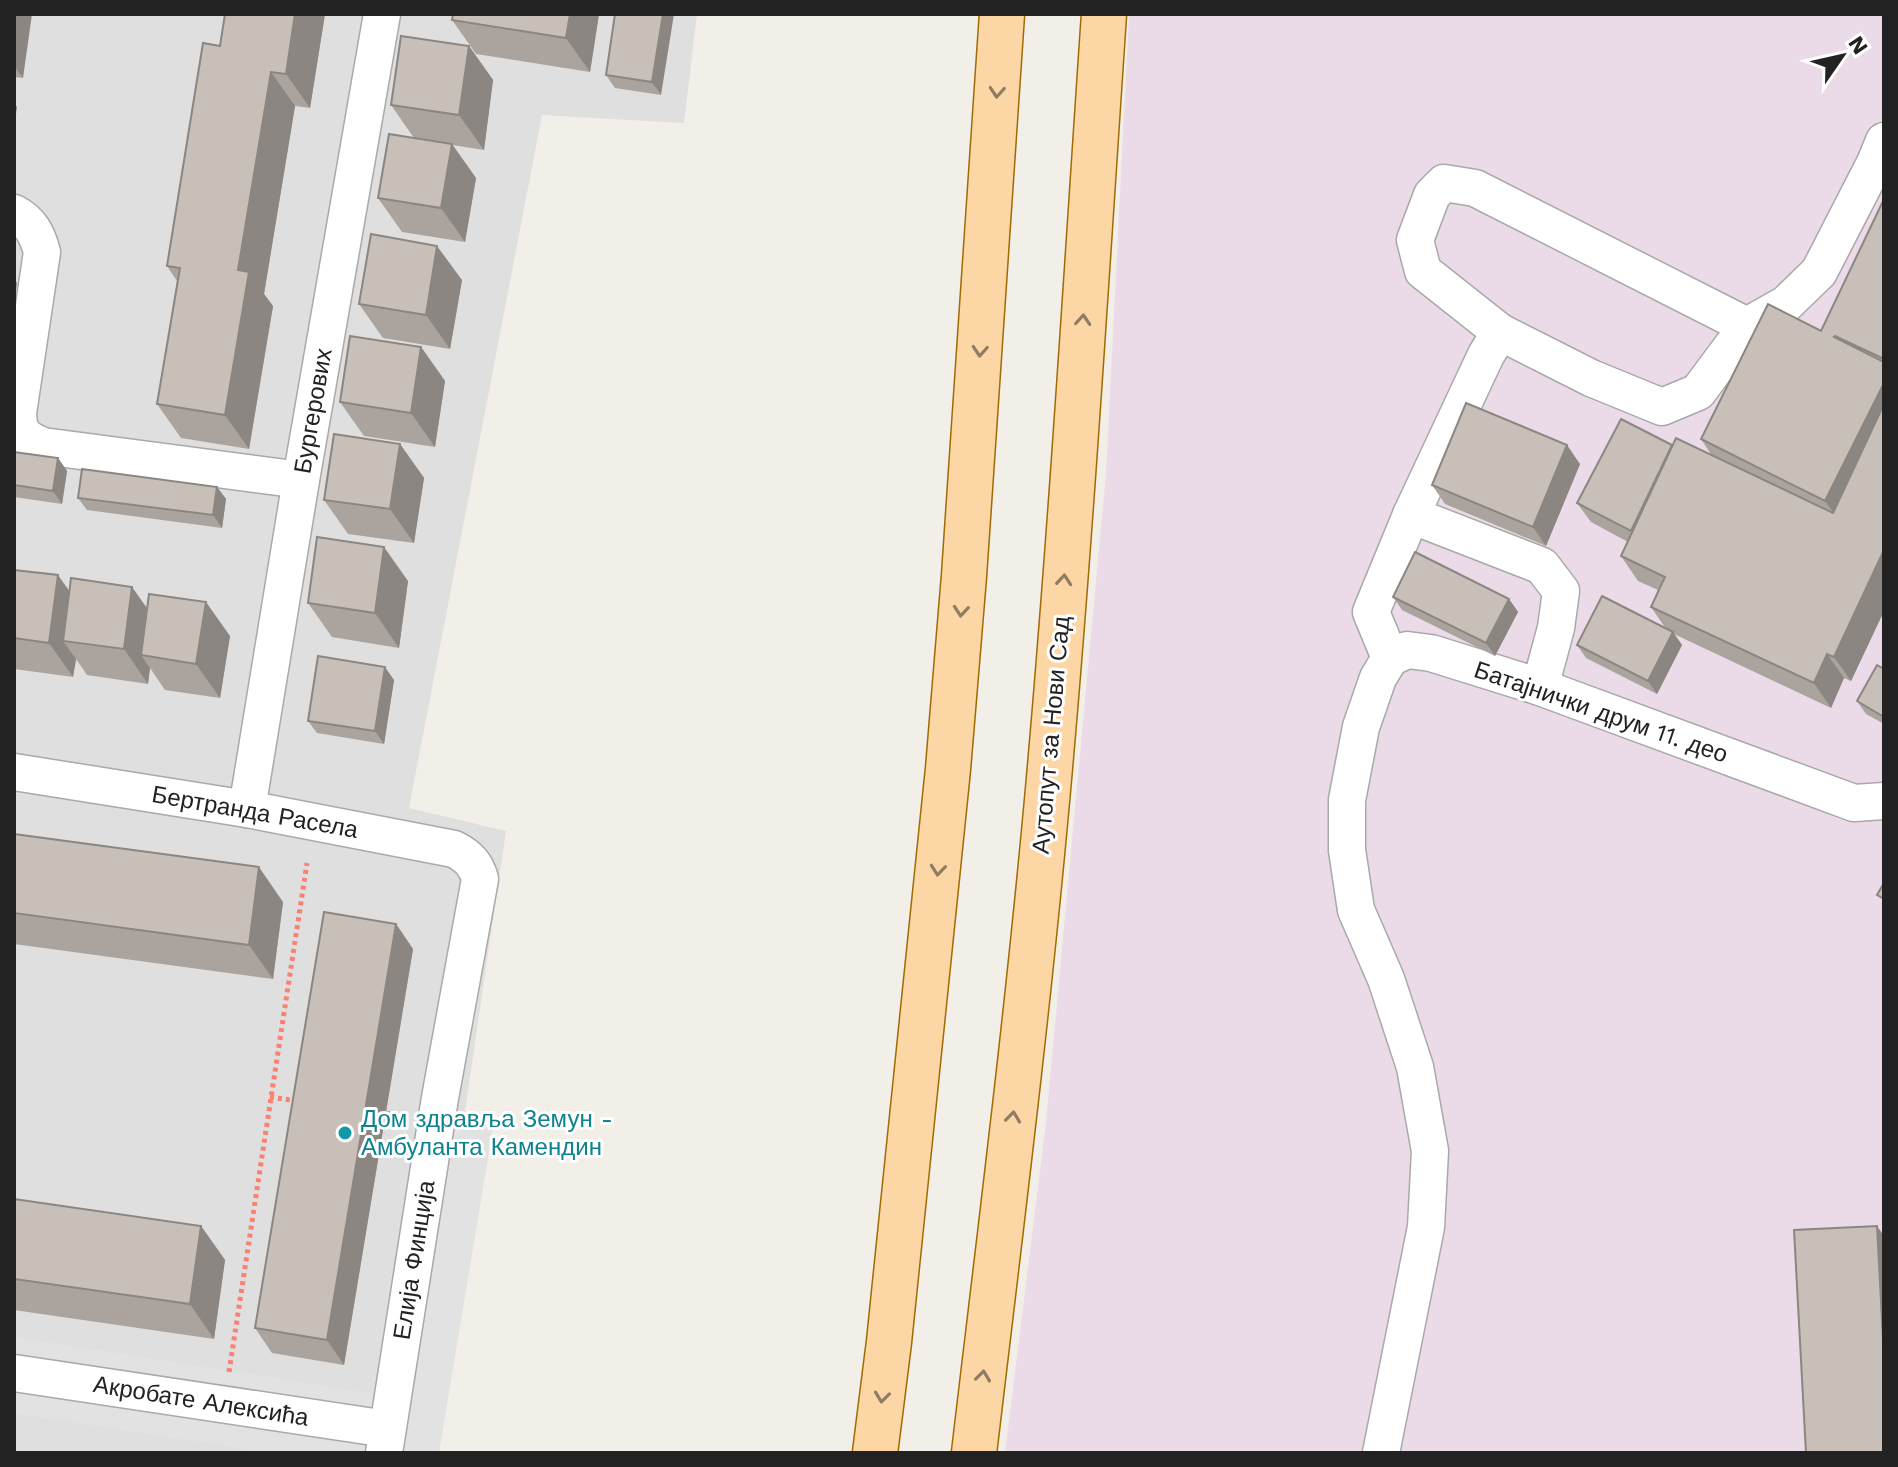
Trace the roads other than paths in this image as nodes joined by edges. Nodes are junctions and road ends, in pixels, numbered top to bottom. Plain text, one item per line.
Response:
1 (382, 14) edge
2 (1002, 14) edge
3 (1104, 14) edge
4 (1884, 141) edge
5 (14, 213) edge
6 (1747, 326) junction
7 (1500, 332) junction
8 (301, 480) junction
9 (1411, 515) junction
10 (1390, 658) junction
11 (1540, 687) junction
12 (14, 772) edge
13 (1884, 801) edge
14 (247, 809) junction
15 (480, 879) joint
16 (14, 1373) edge
17 (386, 1441) edge
18 (875, 1453) edge
19 (974, 1453) edge
20 (1381, 1453) edge

1 - 8 street, Бургерових
2 -> 18 main road
19 -> 3 main road, Аутопут за Нови Сад
4 - 6 street
5 - 8 street
6 - 7 street
6 - 7 street
7 - 9 street
8 - 14 street, Бургерових
9 - 10 street
9 - 11 street
10 - 11 street, Батајнички друм 11. део
10 - 20 street
11 - 13 street, Батајнички друм 11. део
12 - 14 street, Бертранда Расела
14 - 15 street, Бертранда Расела
15 - 17 street, Елија Финција
16 - 17 street, Акробате Алексића

